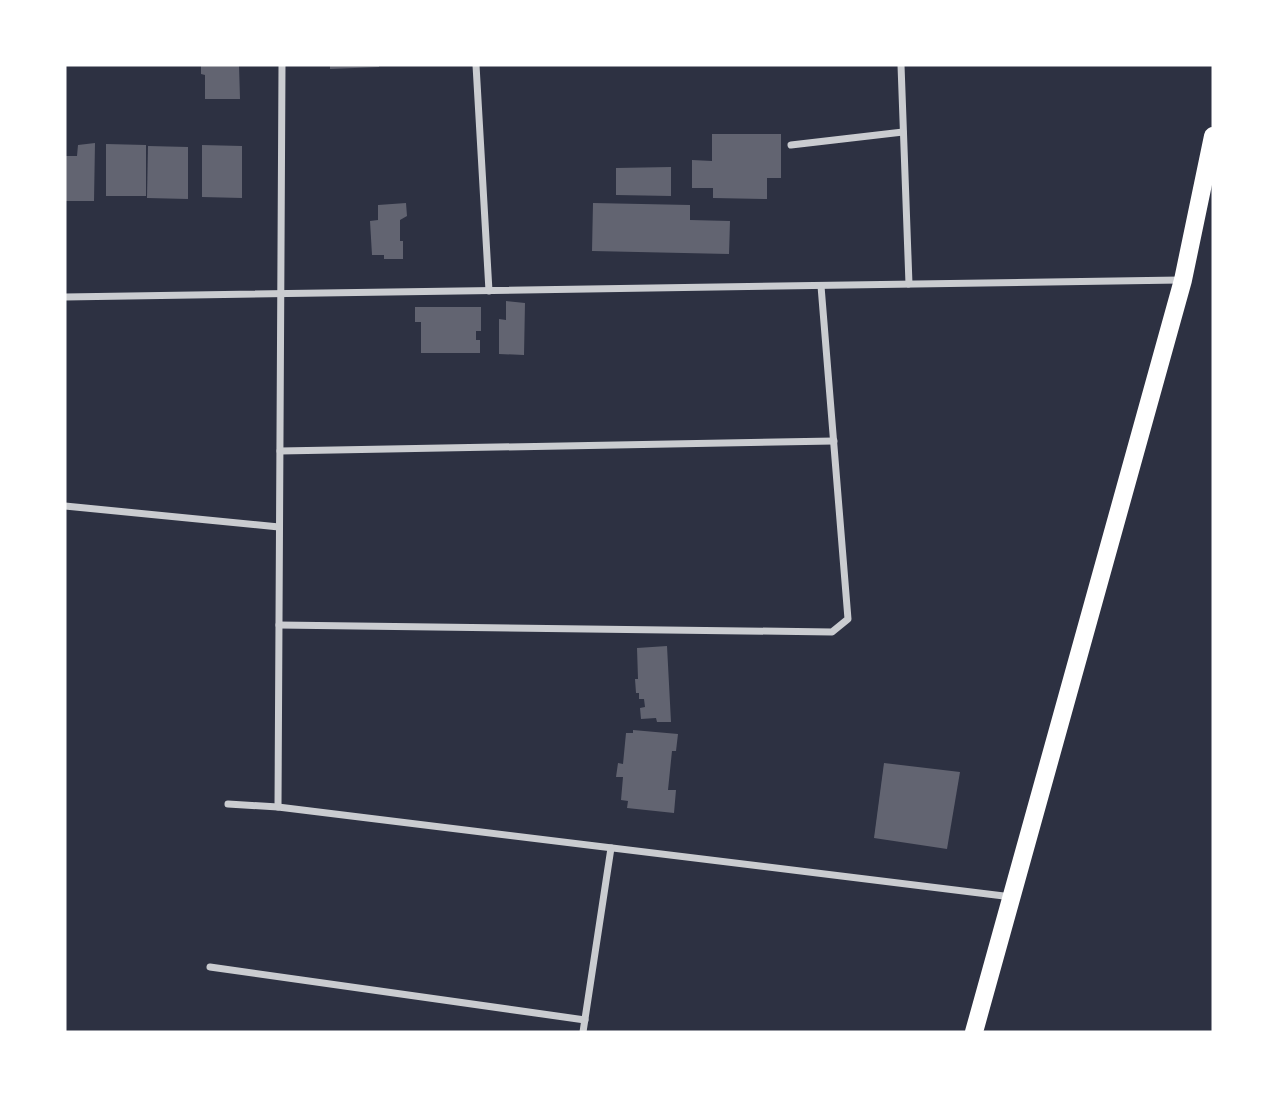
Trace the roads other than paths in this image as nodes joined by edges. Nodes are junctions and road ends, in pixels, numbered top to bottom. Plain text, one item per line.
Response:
1 (282, 65) edge
2 (476, 65) edge
3 (901, 65) edge
4 (903, 132) junction
5 (1213, 136) edge
6 (792, 145) dead end
7 (1182, 280) junction
8 (909, 284) junction
9 (821, 286) junction
10 (489, 291) junction
11 (281, 294) junction
12 (65, 297) edge
13 (834, 441) junction
14 (280, 452) junction
15 (65, 506) edge
16 (279, 527) junction
17 (279, 625) junction
18 (228, 804) dead end
19 (278, 807) junction
20 (611, 848) junction
21 (1012, 897) junction
22 (209, 967) dead end
23 (585, 1020) junction
24 (583, 1032) edge
25 (974, 1032) edge

1 - 11 street
2 - 10 street
3 - 4 street
4 - 6 street
4 - 8 street
5 - 7 main road
7 - 8 street
7 - 21 main road
8 - 9 street
9 - 10 street
9 - 13 street
10 - 11 street
11 - 12 street
11 - 14 street
13 - 14 street
13 - 17 street
14 - 16 street
15 - 16 street
16 - 17 street
17 - 19 street
18 - 19 street
19 - 20 street
20 - 21 street
20 - 23 street
21 - 25 main road
22 - 23 street
23 - 24 street

